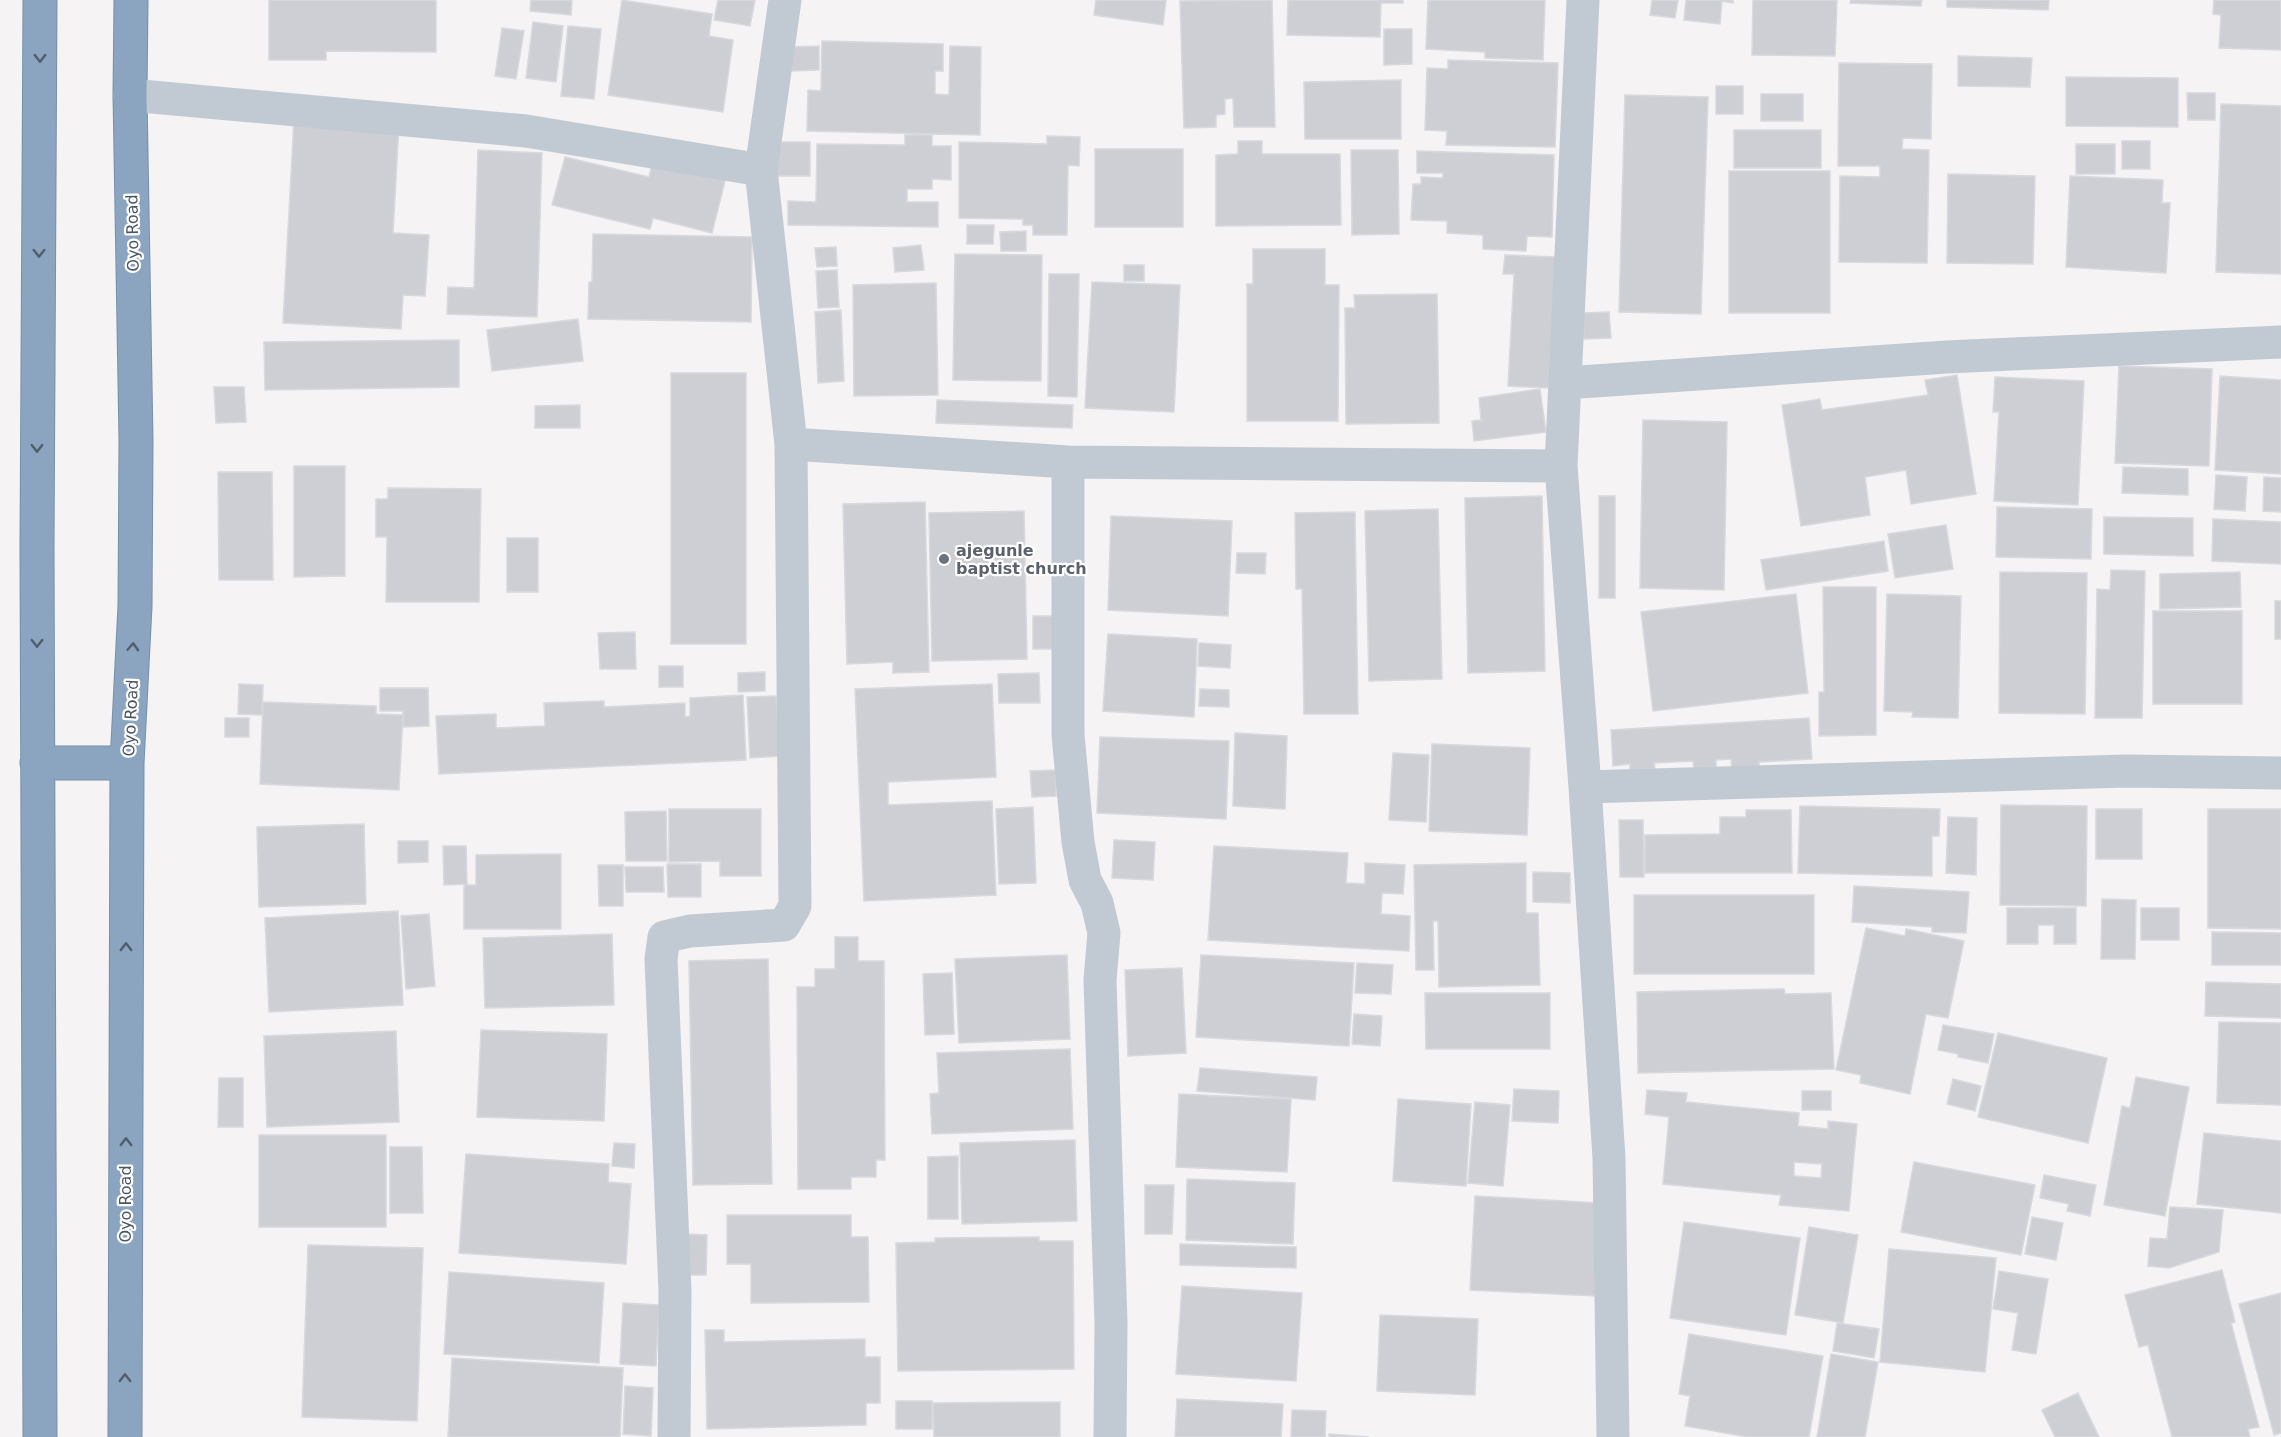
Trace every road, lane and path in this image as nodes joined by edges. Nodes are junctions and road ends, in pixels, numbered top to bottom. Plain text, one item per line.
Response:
1 (40, 0) edge
2 (131, 0) edge
3 (785, 0) edge
4 (1583, 0) edge
5 (130, 95) junction
6 (760, 170) junction
7 (2281, 342) edge
8 (1565, 383) junction
9 (790, 444) junction
10 (1068, 462) junction
11 (1561, 466) junction
12 (37, 764) junction
13 (127, 764) junction
14 (2281, 772) edge
15 (1586, 787) junction
16 (40, 1437) edge
17 (125, 1437) edge
18 (674, 1437) edge
19 (1110, 1437) edge
20 (1613, 1437) edge

1 -> 12 highway
2 - 5 highway, Oyo Road
3 - 6 street
4 - 8 street
5 - 6 street
13 -> 5 highway, Oyo Road
6 - 9 street
7 - 8 street
8 - 11 street
9 - 10 street
9 - 18 street
10 - 11 street
10 - 19 street
11 - 15 street
12 - 13 highway
12 - 16 highway
17 -> 13 highway, Oyo Road
14 - 15 street
15 - 20 street

